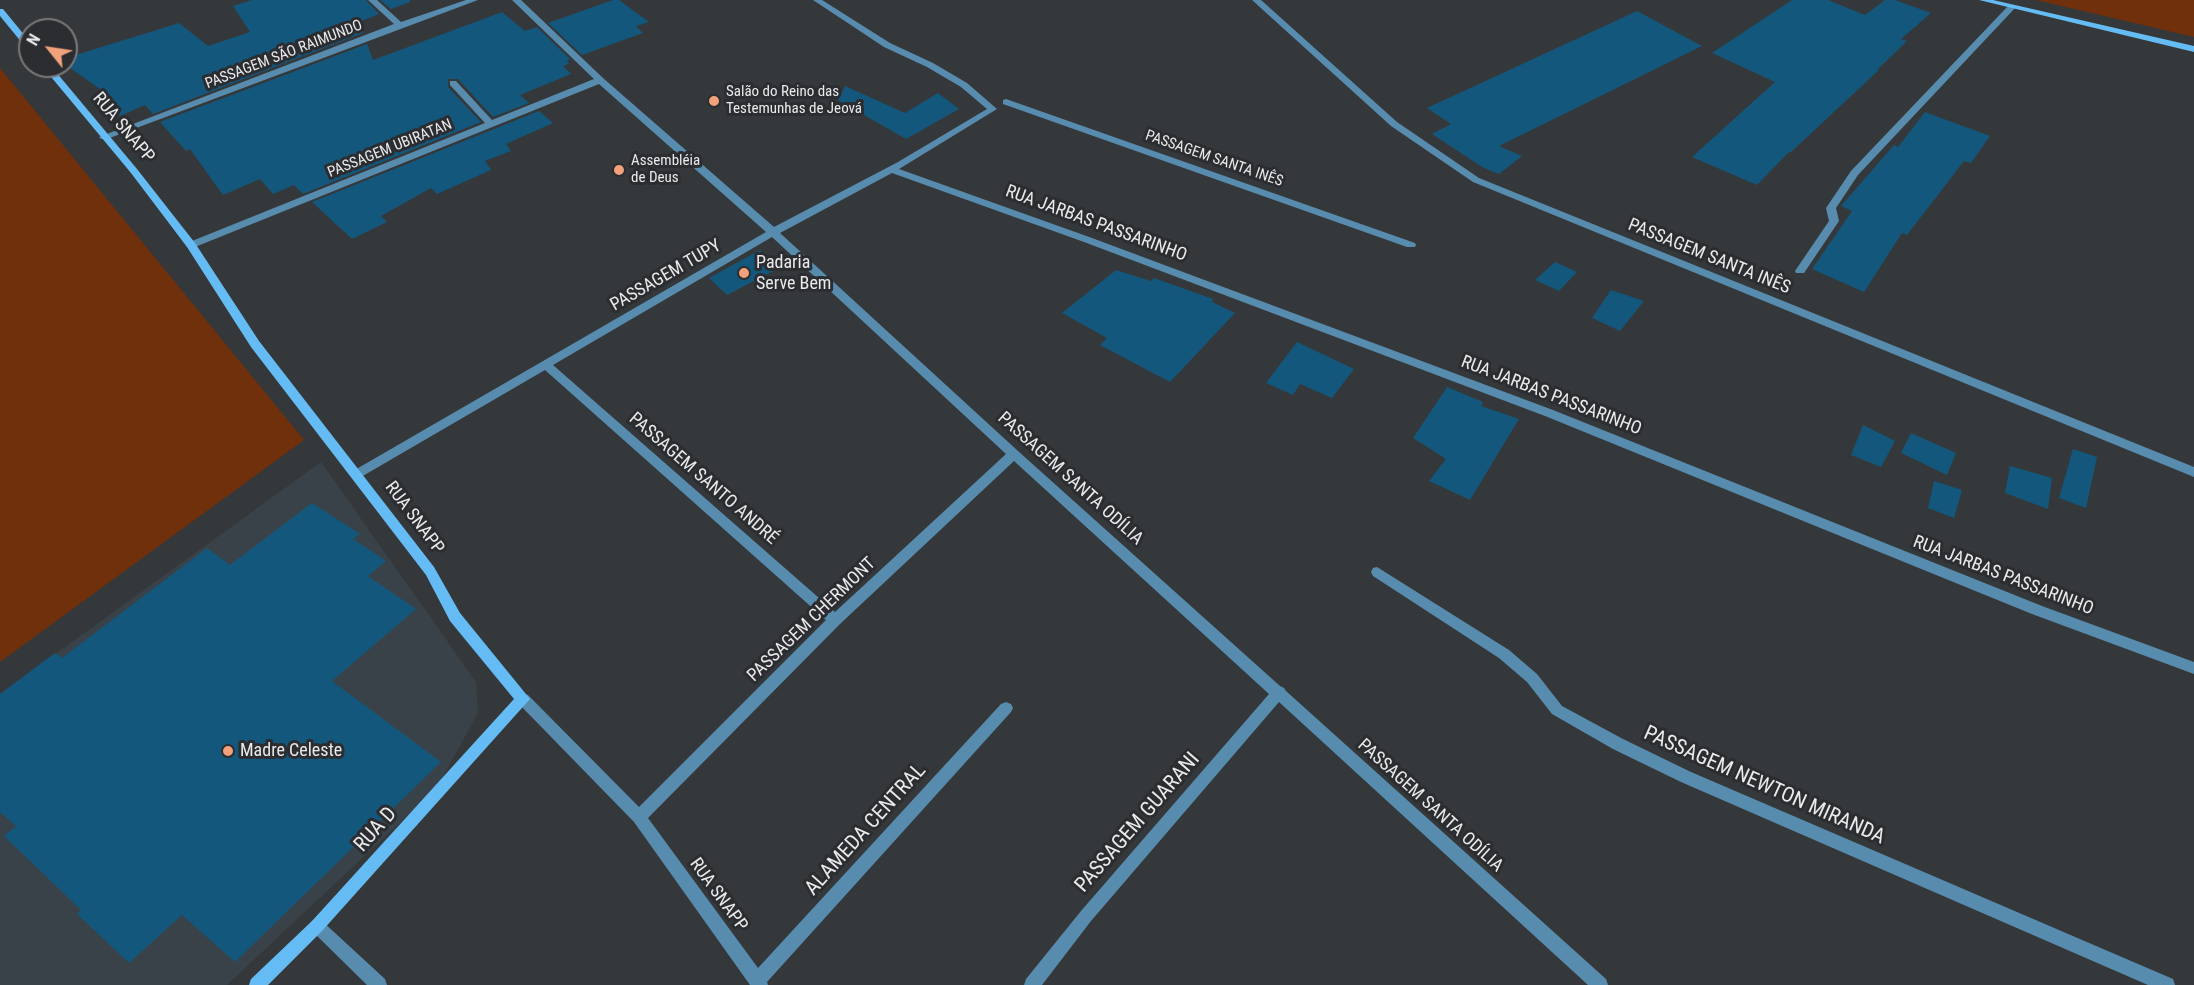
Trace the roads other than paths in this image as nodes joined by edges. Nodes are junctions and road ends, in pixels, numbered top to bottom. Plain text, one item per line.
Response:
1 (372, 0) edge
2 (474, 0) edge
3 (516, 0) edge
4 (817, 0) edge
5 (1256, 0) edge
6 (1983, 0) edge
7 (2012, 7) junction
8 (0, 11) edge
9 (400, 25) junction
10 (18, 33) edge
11 (2194, 49) edge
12 (56, 78) edge
13 (600, 80) junction
14 (453, 83) dead end
15 (1006, 102) dead end
16 (491, 124) junction
17 (104, 137) junction
18 (891, 169) junction
19 (773, 232) junction
20 (191, 245) junction
21 (1411, 245) dead end
22 (1800, 271) dead end
23 (546, 365) junction
24 (1014, 454) junction
25 (2194, 472) edge
26 (357, 474) junction
27 (1377, 572) dead end
28 (835, 620) junction
29 (2194, 668) edge
30 (1279, 692) junction
31 (523, 699) junction
32 (1006, 708) dead end
33 (639, 817) junction
34 (317, 926) junction
35 (758, 983) edge
36 (257, 985) edge
37 (379, 985) edge
38 (1032, 985) edge
39 (1600, 985) edge
40 (2167, 985) edge

1 - 9 street
2 - 9 street, PASSAGEM SÃO RAIMUNDO
3 - 13 street, PASSAGEM SANTA ODÍLIA
4 - 18 street, PASSAGEM TUPY
5 - 25 street, PASSAGEM SANTA INÊS
6 - 7 main road
7 - 11 main road
7 - 22 street
8 - 10 main road
9 - 17 street, PASSAGEM SÃO RAIMUNDO
12 - 17 main road, RUA SNAPP
13 - 16 street, PASSAGEM UBIRATAN
13 - 19 street, PASSAGEM SANTA ODÍLIA
14 - 16 street
15 - 21 street, PASSAGEM SANTA INÊS
16 - 20 street, PASSAGEM UBIRATAN
17 - 20 main road, RUA SNAPP
18 - 19 street, PASSAGEM TUPY
18 - 29 street, RUA JARBAS PASSARINHO
19 - 23 street, PASSAGEM TUPY
19 - 24 street, PASSAGEM SANTA ODÍLIA
20 - 26 main road, RUA SNAPP
23 - 26 street, PASSAGEM TUPY
23 - 28 street, PASSAGEM SANTO ANDRÉ
24 - 28 street, PASSAGEM CHERMONT
24 - 30 street, PASSAGEM SANTA ODÍLIA
26 - 31 main road, RUA SNAPP
27 - 40 street, PASSAGEM NEWTON MIRANDA
28 - 33 street, PASSAGEM CHERMONT
30 - 38 street, PASSAGEM GUARANI
30 - 39 street, PASSAGEM SANTA ODÍLIA
31 - 33 street, RUA SNAPP
31 - 34 main road, RUA D
32 - 35 street, ALAMEDA CENTRAL
33 - 35 street, RUA SNAPP
34 - 36 main road, RUA D
34 - 37 street

